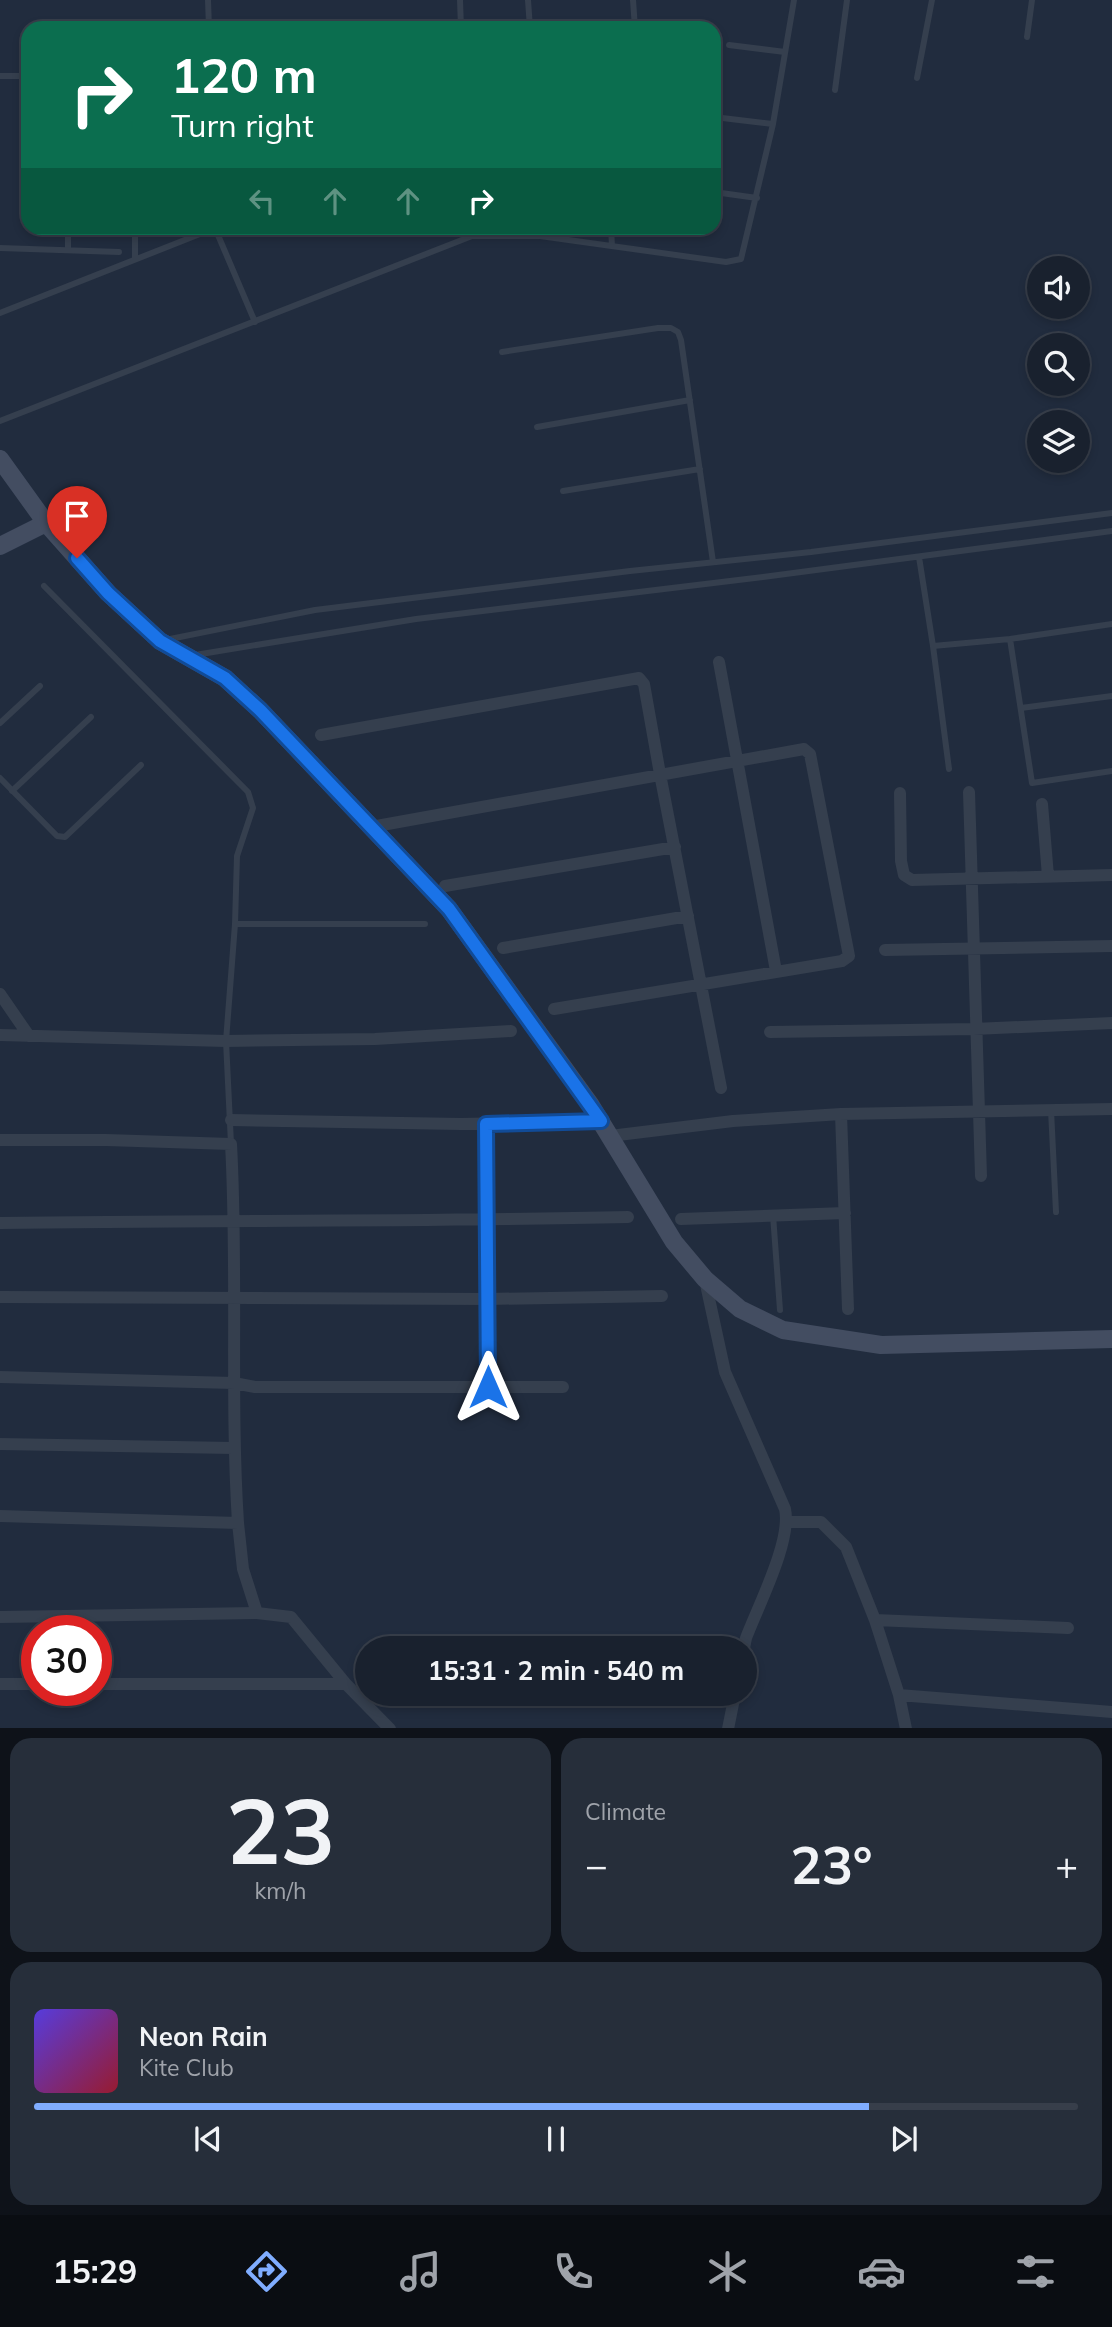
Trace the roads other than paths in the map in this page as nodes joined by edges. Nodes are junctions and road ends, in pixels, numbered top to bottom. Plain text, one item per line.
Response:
1 (208, 0) edge
2 (460, 0) edge
3 (528, 0) edge
4 (633, 0) edge
5 (794, 0) edge
6 (848, 0) edge
7 (932, 0) edge
8 (1032, 0) edge
9 (209, 21) edge
10 (461, 21) edge
11 (530, 21) edge
12 (634, 21) edge
13 (1027, 37) dead end
14 (729, 45) dead end
15 (785, 52) junction
16 (0, 76) edge
17 (21, 76) edge
18 (917, 78) dead end
19 (835, 90) dead end
20 (721, 118) edge
21 (773, 124) junction
22 (721, 193) edge
23 (757, 198) junction
24 (68, 235) edge
25 (135, 235) edge
26 (198, 235) edge
27 (218, 235) edge
28 (611, 235) edge
29 (472, 236) joint
30 (540, 236) joint
31 (612, 246) junction
32 (0, 248) edge
33 (68, 250) junction
34 (119, 252) dead end
35 (135, 260) junction
36 (0, 313) edge
37 (255, 322) junction
38 (502, 352) dead end
39 (690, 400) junction
40 (0, 421) edge
41 (537, 427) dead end
42 (0, 458) edge
43 (700, 469) junction
44 (563, 491) dead end
45 (1112, 513) edge
46 (46, 523) junction
47 (1112, 531) edge
48 (0, 546) edge
49 (919, 557) junction
50 (713, 562) junction
51 (44, 586) dead end
52 (1112, 624) edge
53 (1010, 639) junction
54 (160, 641) junction
55 (933, 646) junction
56 (187, 656) junction
57 (719, 662) dead end
58 (40, 686) dead end
59 (1112, 696) edge
60 (1021, 708) junction
61 (91, 718) dead end
62 (0, 723) edge
63 (321, 735) dead end
64 (737, 760) junction
65 (141, 765) dead end
66 (949, 769) dead end
67 (1112, 771) edge
68 (660, 774) junction
69 (0, 778) edge
70 (12, 791) junction
71 (969, 792) dead end
72 (900, 793) dead end
73 (1042, 804) dead end
74 (371, 827) junction
75 (676, 846) junction
76 (1112, 875) edge
77 (1048, 876) junction
78 (973, 878) junction
79 (445, 886) dead end
80 (688, 916) junction
81 (235, 924) junction
82 (425, 924) dead end
83 (1112, 946) edge
84 (503, 948) dead end
85 (973, 948) junction
86 (885, 950) dead end
87 (776, 971) junction
88 (701, 984) junction
89 (0, 994) edge
90 (554, 1009) dead end
91 (1112, 1023) edge
92 (974, 1029) junction
93 (511, 1031) dead end
94 (770, 1032) dead end
95 (0, 1035) edge
96 (30, 1036) junction
97 (226, 1041) junction
98 (721, 1088) dead end
99 (1112, 1109) edge
100 (1051, 1110) junction
101 (979, 1111) junction
102 (841, 1114) junction
103 (231, 1120) junction
104 (486, 1124) junction
105 (605, 1129) junction
106 (0, 1140) edge
107 (231, 1144) junction
108 (981, 1176) dead end
109 (1056, 1212) dead end
110 (845, 1213) junction
111 (774, 1215) junction
112 (628, 1217) dead end
113 (681, 1219) dead end
114 (235, 1220) junction
115 (486, 1220) junction
116 (0, 1223) edge
117 (705, 1279) junction
118 (662, 1296) dead end
119 (0, 1297) edge
120 (234, 1297) junction
121 (488, 1299) junction
122 (848, 1309) dead end
123 (780, 1310) dead end
124 (1112, 1339) edge
125 (0, 1377) edge
126 (234, 1383) junction
127 (488, 1387) junction
128 (563, 1387) dead end
129 (0, 1444) edge
130 (233, 1448) junction
131 (0, 1516) edge
132 (788, 1521) junction
133 (237, 1523) junction
134 (257, 1614) junction
135 (0, 1617) edge
136 (874, 1620) junction
137 (1068, 1628) dead end
138 (748, 1636) edge
139 (0, 1684) edge
140 (21, 1684) edge
141 (112, 1684) edge
142 (346, 1684) junction
143 (899, 1695) junction
144 (733, 1706) edge
145 (1112, 1712) edge
146 (390, 1728) edge
147 (728, 1728) edge
148 (906, 1728) edge

1 - 9 lane
2 - 10 lane
3 - 11 lane
4 - 12 lane
5 - 15 lane
6 - 19 lane
7 - 18 lane
8 - 13 lane
14 - 15 lane
15 - 21 lane
16 - 17 lane
20 - 21 lane
21 - 23 lane
22 - 23 lane
23 - 31 lane
24 - 33 lane
25 - 35 lane
26 - 35 lane
27 - 37 lane
28 - 31 lane
29 - 30 lane
29 - 37 lane
30 - 31 lane
32 - 33 lane
33 - 34 lane
35 - 36 lane
37 - 40 lane
38 - 39 lane
39 - 41 lane
39 - 43 lane
42 - 46 street
43 - 44 lane
43 - 50 lane
45 - 50 lane
46 - 48 street
46 - 54 street
47 - 49 lane
49 - 55 lane
49 - 56 lane
50 - 54 lane
51 - 81 lane
52 - 53 lane
53 - 55 lane
53 - 60 lane
54 - 56 street
55 - 66 lane
56 - 74 street
57 - 64 street
58 - 62 lane
59 - 60 lane
60 - 67 lane
61 - 70 lane
63 - 68 street
64 - 68 street
64 - 87 street
64 - 87 street
65 - 70 lane
68 - 74 street
68 - 75 street
69 - 70 lane
71 - 78 street
72 - 78 street
73 - 77 street
74 - 105 street
75 - 79 street
75 - 80 street
76 - 77 street
77 - 78 street
78 - 85 street
80 - 84 street
80 - 88 street
81 - 82 lane
81 - 97 lane
83 - 85 street
85 - 86 street
85 - 92 street
87 - 88 street
88 - 90 street
88 - 98 street
89 - 96 street
91 - 92 street
92 - 94 street
92 - 101 street
93 - 97 street
95 - 96 street
96 - 97 street
97 - 103 lane
99 - 100 street
100 - 101 street
100 - 109 lane
101 - 102 street
101 - 108 street
102 - 105 street
102 - 110 street
103 - 104 street
103 - 107 lane
104 - 105 street
104 - 115 street
105 - 117 street
106 - 107 street
107 - 114 street
110 - 111 street
110 - 122 street
111 - 113 street
111 - 123 lane
112 - 115 street
114 - 115 street
114 - 116 street
114 - 120 street
115 - 121 street
117 - 124 street
117 - 132 street
118 - 121 street
119 - 120 street
120 - 121 street
120 - 126 street
121 - 127 street
125 - 126 street
126 - 127 street
126 - 130 street
127 - 128 street
129 - 130 street
130 - 133 street
131 - 133 street
132 - 136 street
132 - 138 street
133 - 134 street
134 - 135 street
134 - 142 street
136 - 137 street
136 - 143 street
139 - 140 street
141 - 142 street
142 - 146 street
143 - 145 street
143 - 148 street
144 - 147 street

